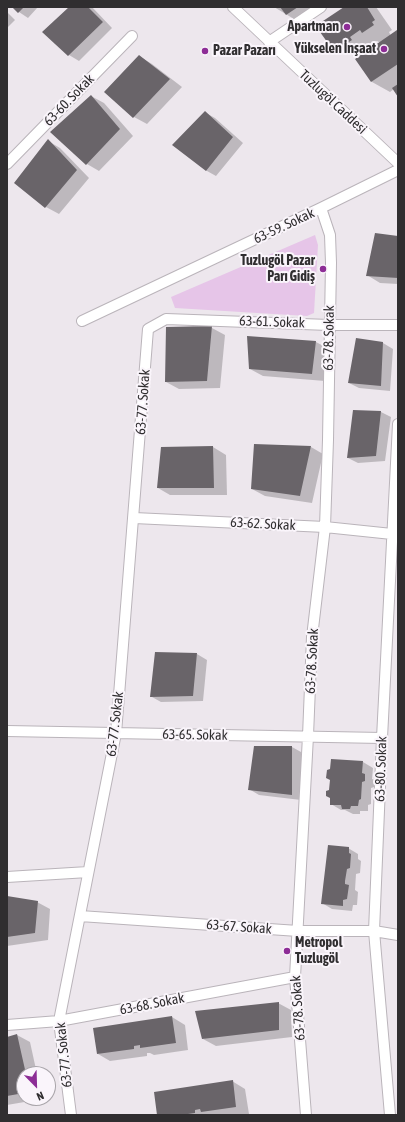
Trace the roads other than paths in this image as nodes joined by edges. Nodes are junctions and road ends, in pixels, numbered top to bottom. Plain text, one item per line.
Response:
1 (233, 7) edge
2 (321, 7) edge
3 (132, 36) dead end
4 (269, 42) junction
5 (398, 163) edge
6 (7, 164) edge
7 (398, 170) edge
8 (321, 208) junction
9 (82, 321) dead end
10 (329, 325) junction
11 (398, 325) edge
12 (148, 329) joint
13 (398, 424) edge
14 (134, 518) junction
15 (325, 527) junction
16 (392, 534) junction
17 (393, 605) edge
18 (7, 731) edge
19 (116, 734) junction
20 (308, 736) junction
21 (382, 738) junction
22 (88, 872) junction
23 (7, 877) edge
24 (80, 916) junction
25 (298, 931) junction
26 (374, 931) junction
27 (398, 935) edge
28 (295, 976) junction
29 (59, 1021) junction
30 (7, 1025) edge
31 (71, 1115) edge
32 (306, 1115) edge
33 (387, 1115) edge

1 - 4 street, Tuzlugöl Caddesi
2 - 4 street
3 - 6 street, 63-60. Sokak
4 - 5 street, Tuzlugöl Caddesi
7 - 8 street, 63-59. Sokak
8 - 9 street, 63-59. Sokak
8 - 10 street, 63-78. Sokak
10 - 11 street, 63-61. Sokak
10 - 12 street, 63-61. Sokak
10 - 15 street, 63-78. Sokak
12 - 14 street, 63-77. Sokak
13 - 16 street, 63-80. Sokak
14 - 15 street, 63-62. Sokak
14 - 19 street, 63-77. Sokak
15 - 16 street, 63-62. Sokak
15 - 20 street, 63-78. Sokak
16 - 17 street, 63-80. Sokak
17 - 21 street, 63-80. Sokak
18 - 19 street, 63-65. Sokak
19 - 20 street, 63-65. Sokak
19 - 22 street, 63-77. Sokak
20 - 21 street, 63-65. Sokak
20 - 25 street, 63-78. Sokak
21 - 26 street, 63-80. Sokak
22 - 23 street
22 - 24 street, 63-77. Sokak
24 - 25 street, 63-67. Sokak
24 - 29 street, 63-77. Sokak
25 - 26 street, 63-67. Sokak
25 - 28 street, 63-78. Sokak
26 - 27 street, 63-67. Sokak
26 - 33 street, 63-80. Sokak
28 - 29 street, 63-68. Sokak
28 - 32 street, 63-78. Sokak
29 - 30 street, 63-68. Sokak
29 - 31 street, 63-77. Sokak

